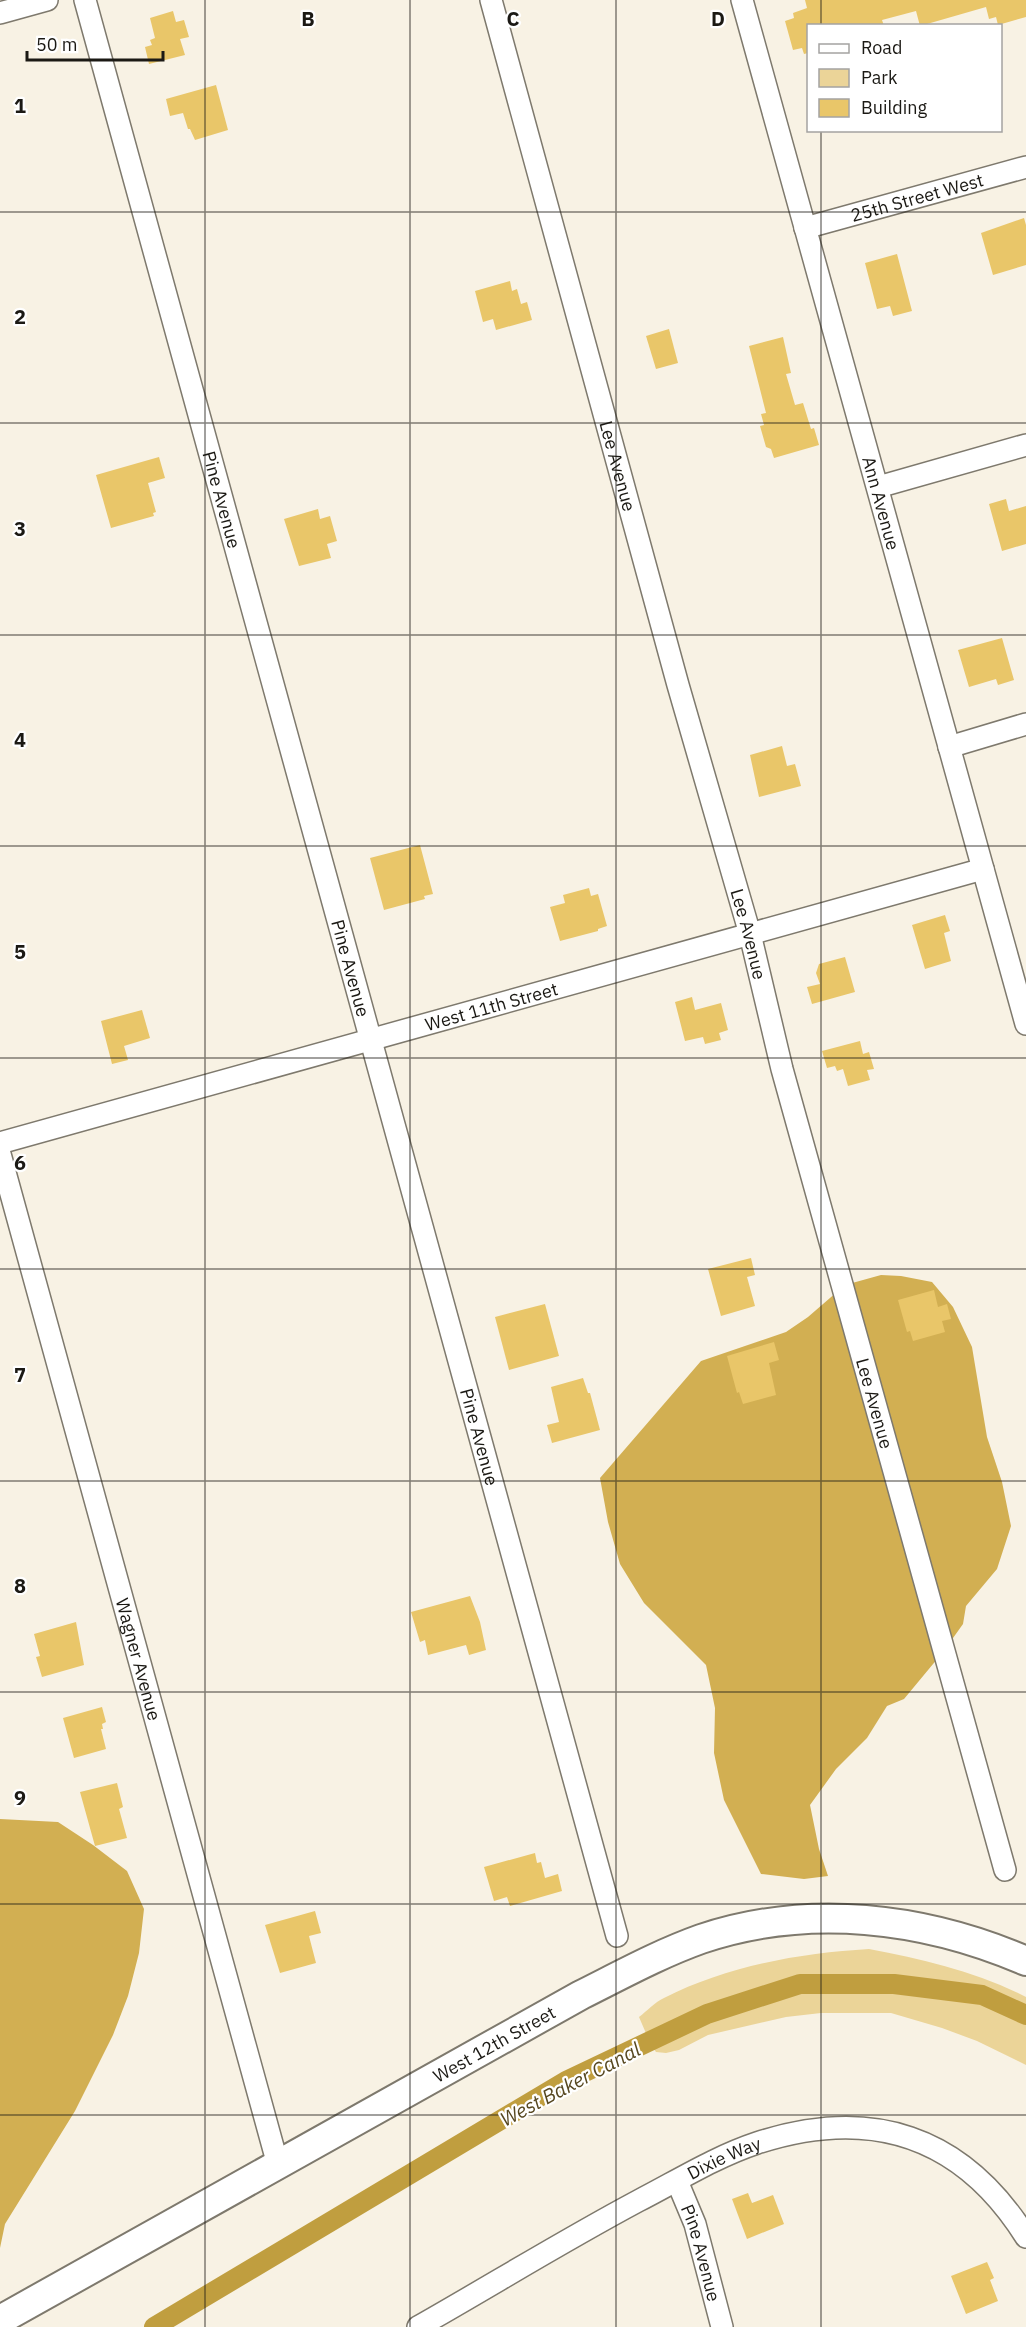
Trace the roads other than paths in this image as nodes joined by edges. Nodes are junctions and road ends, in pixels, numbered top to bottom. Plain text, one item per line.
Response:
1 (47, 0) edge
2 (86, 0) edge
3 (491, 0) edge
4 (742, 0) edge
5 (0, 13) edge
6 (1026, 166) edge
7 (805, 228) junction
8 (1026, 445) edge
9 (878, 487) junction
10 (1026, 724) edge
11 (950, 747) junction
12 (983, 869) junction
13 (750, 934) junction
14 (1024, 1011) edge
15 (370, 1039) junction
16 (0, 1143) edge
17 (0, 1154) edge
18 (1005, 1870) dead end
19 (617, 1936) dead end
20 (1026, 1961) edge
21 (278, 2164) junction
22 (677, 2181) junction
23 (1026, 2237) edge
24 (0, 2320) edge
25 (418, 2327) edge
26 (722, 2327) edge

1 - 5 street
2 - 15 street, Pine Avenue
3 - 13 street, Lee Avenue
4 - 7 street, Ann Avenue
6 - 7 street, 25th Street West
7 - 9 street, Ann Avenue
8 - 9 street
9 - 11 street, Ann Avenue
10 - 11 street
11 - 12 street, Ann Avenue
12 - 13 street, West 11th Street
12 - 14 street, Ann Avenue
13 - 15 street, West 11th Street
13 - 18 street, Lee Avenue
15 - 16 street, West 11th Street
15 - 19 street, Pine Avenue
17 - 21 street, Wagner Avenue
20 - 21 street, West 12th Street
21 - 24 street, West 12th Street
22 - 23 street, Dixie Way
22 - 25 street, Dixie Way
22 - 26 street, Pine Avenue

